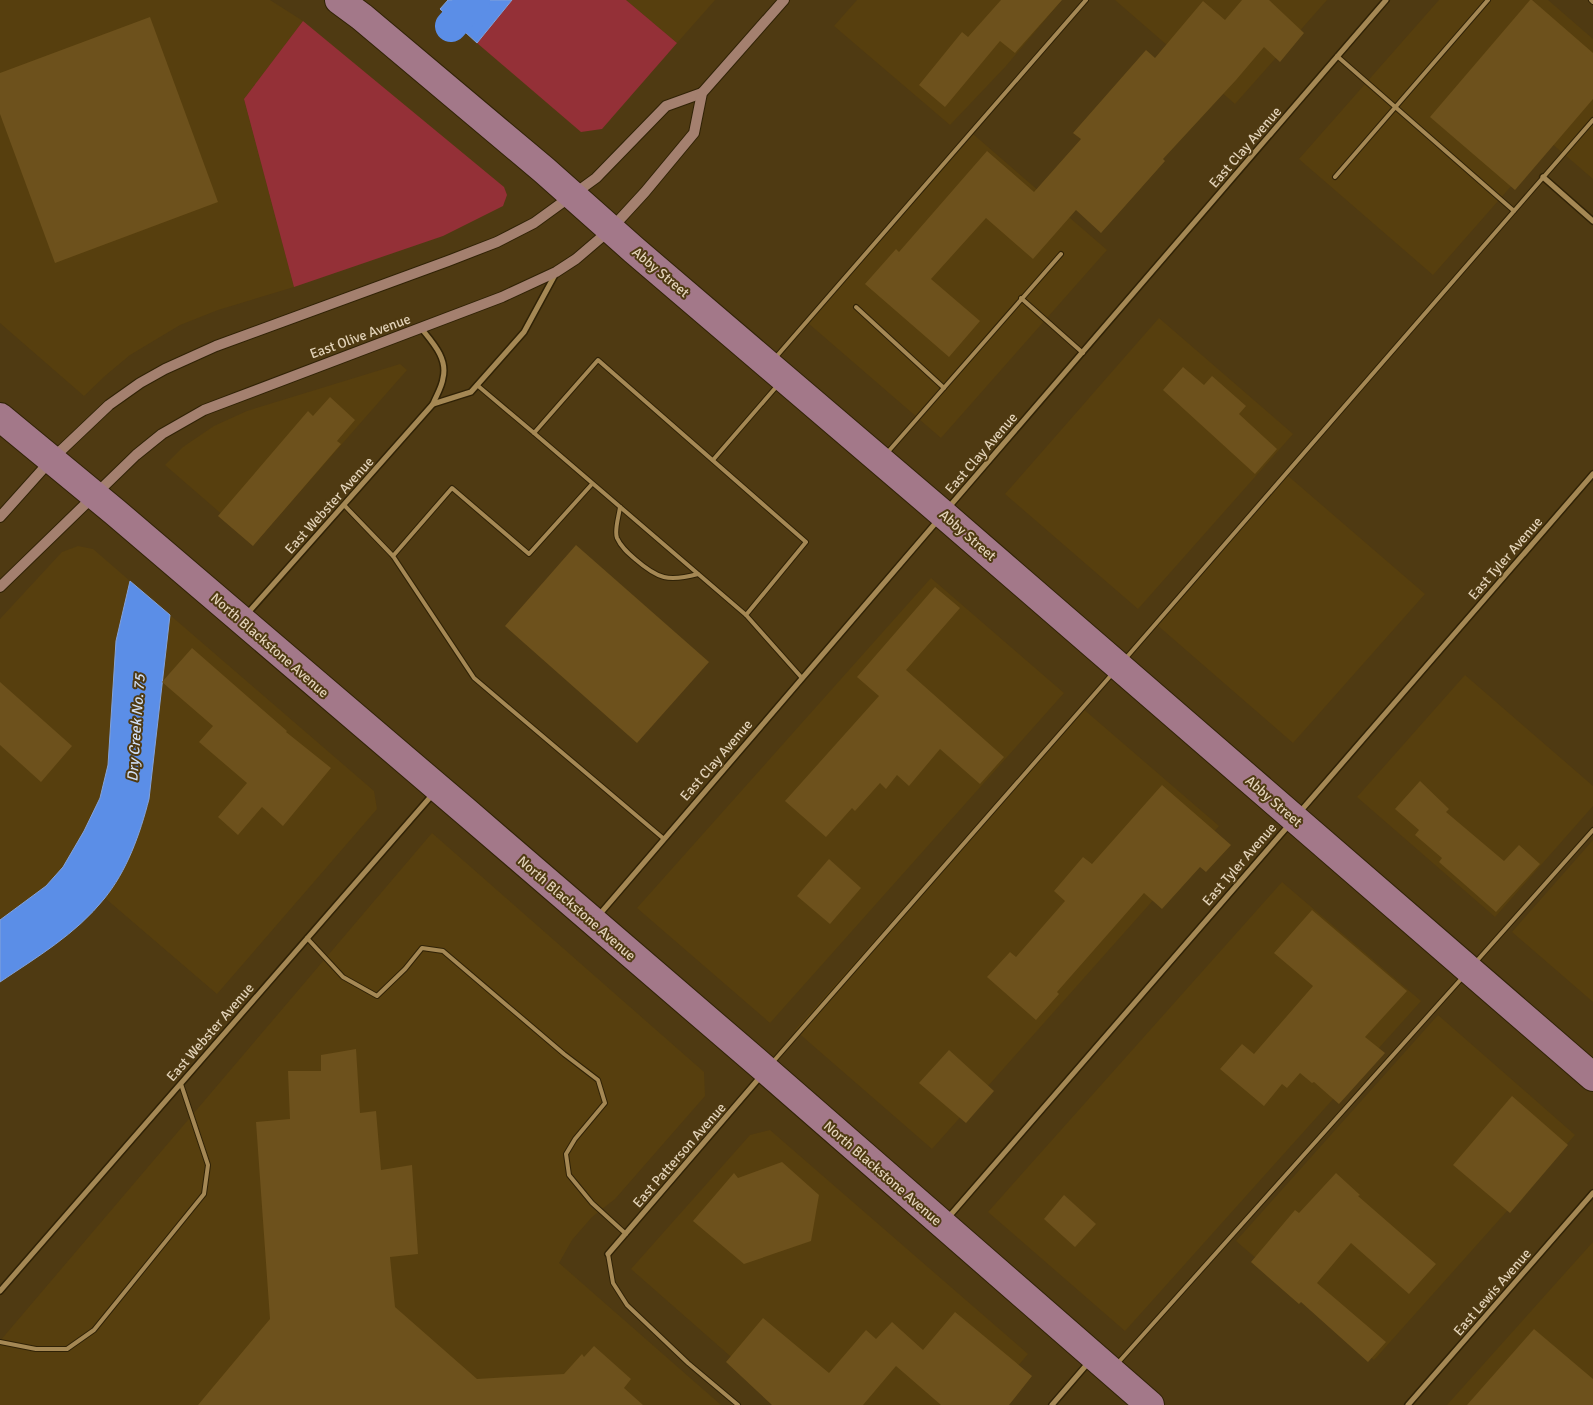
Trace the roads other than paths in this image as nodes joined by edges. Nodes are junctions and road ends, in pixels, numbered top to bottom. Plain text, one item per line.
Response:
1 (339, 0) edge
2 (784, 0) edge
3 (1086, 0) edge
4 (1386, 0) edge
5 (1488, 0) edge
6 (1337, 56) junction
7 (702, 93) junction
8 (1396, 107) junction
9 (1593, 120) edge
10 (1335, 177) dead end
11 (1543, 177) junction
12 (573, 196) junction
13 (1514, 210) junction
14 (1593, 221) edge
15 (611, 229) junction
16 (1061, 254) dead end
17 (556, 272) junction
18 (1021, 298) junction
19 (856, 307) dead end
20 (420, 328) junction
21 (1083, 353) junction
22 (777, 371) junction
23 (477, 385) junction
24 (944, 388) junction
25 (433, 404) junction
26 (0, 417) edge
27 (534, 433) junction
28 (51, 460) junction
29 (713, 460) junction
30 (881, 460) junction
31 (1593, 474) edge
32 (592, 484) junction
33 (95, 496) junction
34 (344, 505) junction
35 (620, 507) junction
36 (943, 514) junction
37 (0, 517) edge
38 (393, 556) junction
39 (698, 574) junction
40 (0, 587) edge
41 (746, 615) junction
42 (242, 620) junction
43 (1119, 666) junction
44 (802, 678) junction
45 (438, 788) junction
46 (1294, 818) junction
47 (1593, 830) edge
48 (664, 839) junction
49 (593, 922) junction
50 (307, 938) junction
51 (1469, 970) junction
52 (766, 1070) junction
53 (1593, 1077) edge
54 (181, 1084) junction
55 (1593, 1193) edge
56 (942, 1225) junction
57 (626, 1234) junction
58 (608, 1254) joint
59 (0, 1291) edge
60 (0, 1342) edge
61 (1103, 1364) junction
62 (738, 1405) edge
63 (1052, 1405) edge
64 (1150, 1405) edge
65 (1408, 1405) edge

1 - 12 main road, Abby Street
2 - 7 main road
3 - 22 lane
4 - 6 street, East Clay Avenue
5 - 8 lane
6 - 8 lane
6 - 21 street, East Clay Avenue
7 - 12 main road
7 - 15 main road, East Olive Avenue
8 - 10 lane
8 - 13 lane
9 - 11 lane
11 - 13 lane
11 - 14 street
12 - 15 main road, Abby Street
12 - 28 main road
13 - 43 lane
15 - 17 main road, East Olive Avenue
15 - 22 main road, Abby Street
16 - 18 lane
17 - 20 main road, East Olive Avenue
17 - 23 street
18 - 21 lane
18 - 24 lane
19 - 24 lane
20 - 25 street, East Webster Avenue
20 - 33 main road, East Olive Avenue
21 - 36 street, East Clay Avenue
22 - 29 lane
22 - 30 main road, Abby Street
23 - 25 street
23 - 27 lane
24 - 30 lane
25 - 34 street, East Webster Avenue
26 - 28 main road, North Blackstone Avenue
27 - 29 lane
27 - 32 lane
28 - 33 main road, North Blackstone Avenue
28 - 37 main road
29 - 41 lane
30 - 36 main road, Abby Street
31 - 46 street, East Tyler Avenue
32 - 35 lane
32 - 38 lane
33 - 40 main road, East Olive Avenue
33 - 42 main road, North Blackstone Avenue
34 - 38 lane
34 - 42 street, East Webster Avenue
35 - 39 lane
35 - 39 lane
36 - 43 main road, Abby Street
36 - 44 street, East Clay Avenue
38 - 48 lane
39 - 41 lane
41 - 44 lane
42 - 45 main road, North Blackstone Avenue
43 - 46 main road, Abby Street
43 - 52 lane
44 - 48 street, East Clay Avenue
45 - 49 main road, North Blackstone Avenue
45 - 50 street, East Webster Avenue
46 - 51 main road, Abby Street
46 - 56 street, East Tyler Avenue
47 - 51 lane
48 - 49 street, East Clay Avenue
49 - 52 main road, North Blackstone Avenue
50 - 54 street, East Webster Avenue
50 - 57 lane
51 - 53 main road, Abby Street
51 - 61 lane
52 - 56 main road, North Blackstone Avenue
52 - 57 street, East Patterson Avenue
54 - 59 street, East Webster Avenue
54 - 60 lane
55 - 65 street, East Lewis Avenue
56 - 61 main road, North Blackstone Avenue
57 - 58 street, East Patterson Avenue
58 - 62 lane
61 - 63 street
61 - 64 main road, North Blackstone Avenue

